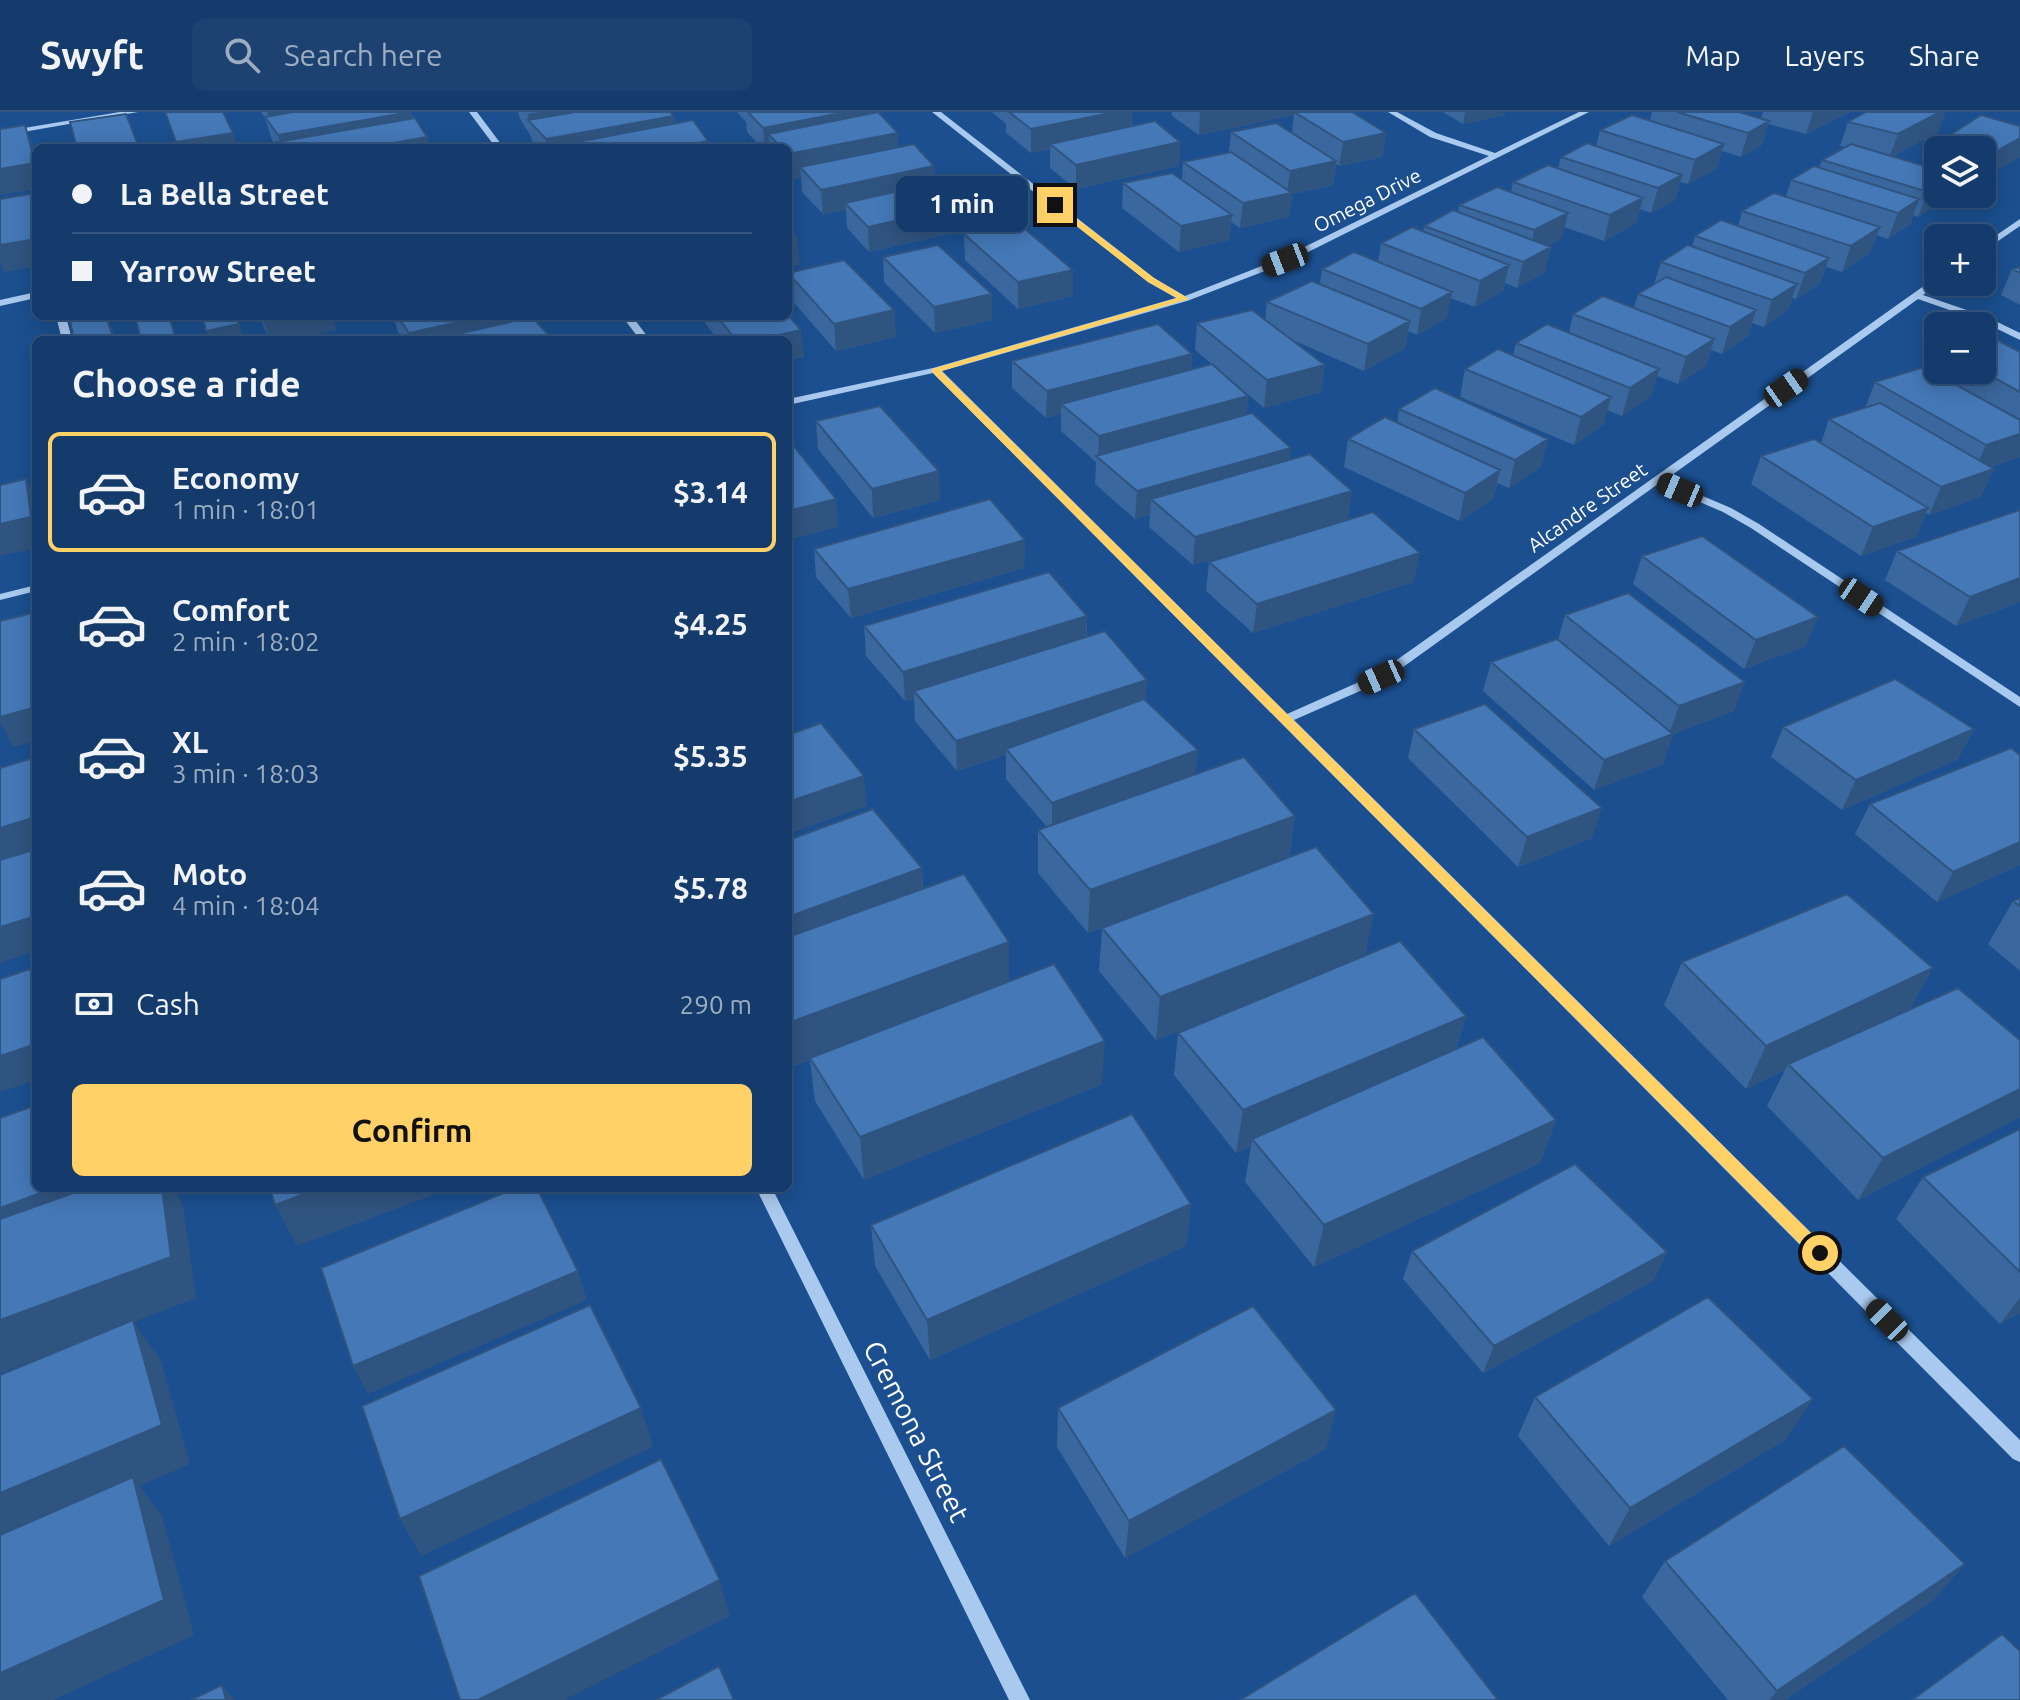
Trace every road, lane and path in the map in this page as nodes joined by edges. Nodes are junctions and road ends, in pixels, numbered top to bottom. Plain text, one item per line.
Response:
1 (134, 112) edge
2 (473, 112) edge
3 (936, 112) edge
4 (1392, 112) edge
5 (1585, 112) edge
6 (0, 134) edge
7 (497, 144) edge
8 (1495, 156) junction
9 (2020, 222) edge
10 (1996, 239) edge
11 (1924, 290) edge
12 (1916, 295) junction
13 (32, 296) edge
14 (1184, 299) junction
15 (0, 303) edge
16 (2020, 337) edge
17 (935, 370) junction
18 (792, 401) edge
19 (1657, 480) junction
20 (32, 589) edge
21 (0, 597) edge
22 (2020, 703) edge
23 (1286, 719) junction
24 (766, 1192) edge
25 (2020, 1453) edge
26 (1020, 1700) edge

1 - 6 street
2 - 7 street
3 - 14 street
4 - 8 street
5 - 8 street, Omega Drive
8 - 14 street, Omega Drive
9 - 10 street
11 - 12 street, Alcandre Street
12 - 16 street
12 - 19 street, Alcandre Street
13 - 15 street
14 - 17 street, Omega Drive
17 - 18 street, Omega Drive
17 - 23 street
19 - 22 street
19 - 23 street, Alcandre Street
20 - 21 street
23 - 25 street
24 - 26 street, Cremona Street

